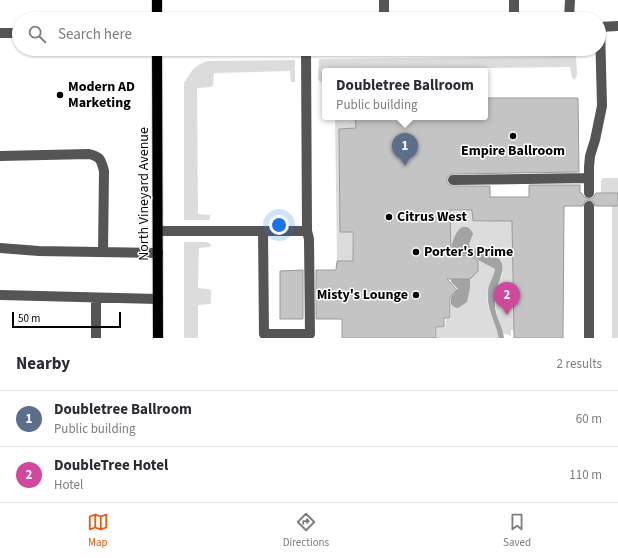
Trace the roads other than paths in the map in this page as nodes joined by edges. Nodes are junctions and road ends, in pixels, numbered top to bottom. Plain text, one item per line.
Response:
1 (157, 0) edge
2 (384, 0) edge
3 (514, 0) edge
4 (570, 0) edge
5 (157, 12) edge
6 (384, 12) edge
7 (514, 12) edge
8 (569, 12) edge
9 (618, 26) edge
10 (606, 27) edge
11 (0, 33) edge
12 (12, 33) edge
13 (157, 56) edge
14 (306, 56) edge
15 (601, 56) edge
16 (0, 156) edge
17 (589, 178) junction
18 (453, 180) dead end
19 (589, 193) dead end
20 (589, 206) dead end
21 (158, 231) junction
22 (263, 231) junction
23 (307, 231) junction
24 (0, 248) edge
25 (103, 252) junction
26 (158, 253) junction
27 (0, 295) edge
28 (96, 298) junction
29 (158, 299) junction
30 (96, 338) edge
31 (158, 338) edge
32 (589, 338) edge

1 - 5 main road
2 - 6 street
3 - 7 street
4 - 8 street
9 - 10 street
11 - 12 street
13 - 21 main road, North Vineyard Avenue
14 - 23 street
15 - 17 street
16 - 25 street
17 - 18 street
17 - 19 street
20 - 32 street
21 - 22 street
21 - 26 main road, North Vineyard Avenue
22 - 23 street
22 - 23 street
24 - 25 street
25 - 26 street
26 - 29 main road, North Vineyard Avenue
27 - 28 street
28 - 29 street
28 - 30 street
29 - 31 main road, North Vineyard Avenue

